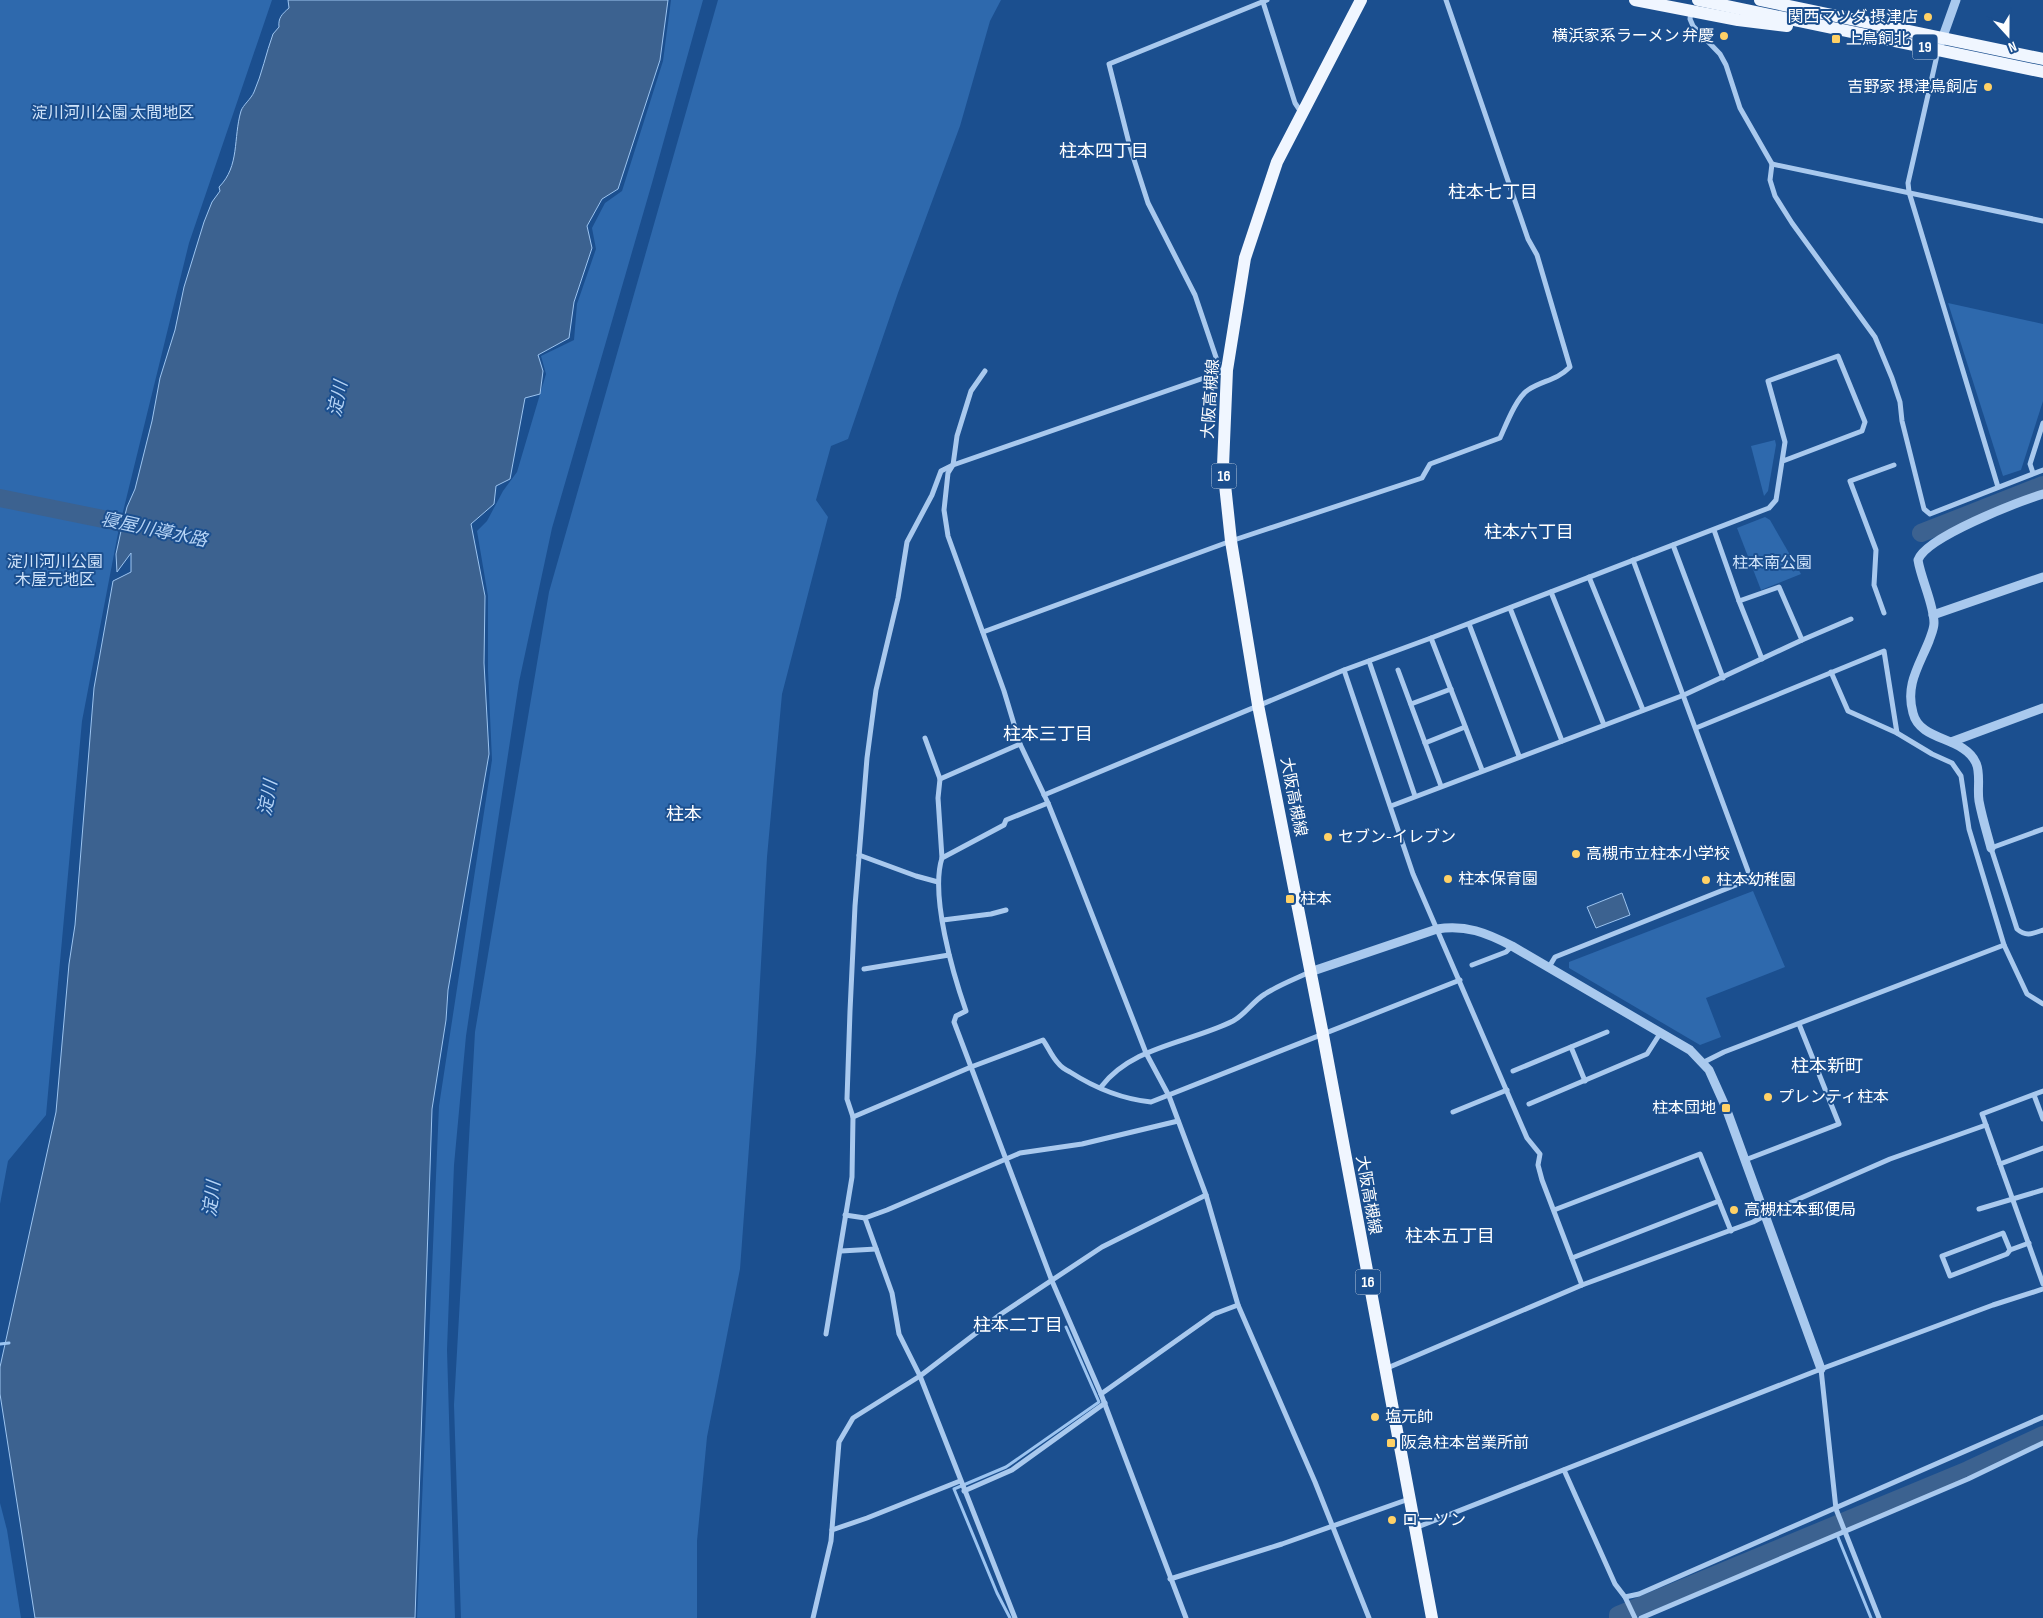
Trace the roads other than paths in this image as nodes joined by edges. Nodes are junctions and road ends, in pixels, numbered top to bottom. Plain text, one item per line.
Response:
1 (1361, 0) edge
2 (1446, 0) edge
3 (1635, 0) edge
4 (1760, 0) edge
5 (1956, 0) edge
6 (1265, 1) edge
7 (1785, 3) edge
8 (1695, 6) edge
9 (1942, 37) junction
10 (1938, 50) junction
11 (2043, 58) edge
12 (2043, 72) edge
13 (1302, 114) junction
14 (1772, 164) junction
15 (1909, 192) junction
16 (2043, 221) edge
17 (985, 371) dead end
18 (1224, 371) junction
19 (2043, 422) edge
20 (1783, 461) junction
21 (953, 465) junction
22 (1894, 465) dead end
23 (2043, 470) edge
24 (2033, 474) junction
25 (1998, 487) junction
26 (2043, 494) edge
27 (1714, 530) junction
28 (1231, 541) junction
29 (1673, 545) junction
30 (1632, 560) junction
31 (1589, 577) junction
32 (2043, 577) edge
33 (1551, 592) junction
34 (1739, 601) junction
35 (1510, 608) junction
36 (1884, 613) dead end
37 (1933, 615) junction
38 (1851, 619) dead end
39 (1469, 624) junction
40 (983, 632) junction
41 (1432, 638) junction
42 (1802, 640) junction
43 (1762, 659) junction
44 (1369, 661) junction
45 (1344, 670) junction
46 (1398, 670) dead end
47 (1831, 672) junction
48 (1723, 678) junction
49 (1451, 689) junction
50 (1684, 695) junction
51 (1411, 704) junction
52 (1258, 705) junction
53 (2043, 708) edge
54 (1643, 710) junction
55 (1604, 725) junction
56 (1465, 726) junction
57 (1696, 728) junction
58 (1897, 733) junction
59 (925, 738) dead end
60 (1562, 741) junction
61 (1951, 742) junction
62 (1425, 743) junction
63 (1020, 744) junction
64 (1520, 756) junction
65 (1482, 770) junction
66 (940, 779) junction
67 (1441, 786) junction
68 (1044, 796) junction
69 (1415, 796) junction
70 (1048, 803) junction
71 (1390, 806) junction
72 (2043, 829) edge
73 (1991, 848) junction
74 (859, 855) junction
75 (942, 858) junction
76 (938, 882) junction
77 (1006, 910) dead end
78 (943, 920) junction
79 (1437, 928) junction
80 (2043, 930) edge
81 (2004, 945) junction
82 (1512, 946) junction
83 (949, 955) junction
84 (1472, 965) dead end
85 (1549, 967) junction
86 (864, 969) dead end
87 (1310, 972) junction
88 (1460, 980) junction
89 (2043, 1004) edge
90 (1799, 1024) junction
91 (1607, 1032) dead end
92 (1661, 1032) junction
93 (1323, 1035) junction
94 (1571, 1047) junction
95 (1146, 1053) junction
96 (1704, 1062) junction
97 (971, 1067) junction
98 (1513, 1071) dead end
99 (1585, 1081) junction
100 (1101, 1087) junction
101 (1507, 1090) junction
102 (2043, 1091) edge
103 (2034, 1095) junction
104 (1169, 1096) junction
105 (1529, 1104) dead end
106 (1453, 1112) dead end
107 (853, 1117) junction
108 (2043, 1119) edge
109 (1178, 1121) junction
110 (1986, 1125) junction
111 (2043, 1148) edge
112 (1005, 1158) junction
113 (1745, 1160) junction
114 (2000, 1164) junction
115 (2043, 1190) edge
116 (1206, 1195) junction
117 (2013, 1200) junction
118 (1719, 1201) junction
119 (1554, 1210) junction
120 (1978, 1210) dead end
121 (845, 1215) junction
122 (1764, 1216) junction
123 (865, 1218) junction
124 (1731, 1231) junction
125 (2029, 1243) junction
126 (876, 1249) junction
127 (2010, 1250) junction
128 (841, 1251) junction
129 (1572, 1258) junction
130 (1052, 1281) junction
131 (2043, 1284) edge
132 (1582, 1285) junction
133 (2043, 1289) edge
134 (1238, 1305) junction
135 (826, 1334) dead end
136 (1384, 1369) junction
137 (1821, 1369) junction
138 (920, 1376) junction
139 (1101, 1394) junction
140 (1105, 1404) junction
141 (2043, 1417) edge
142 (2043, 1442) edge
143 (1564, 1470) junction
144 (960, 1481) junction
145 (964, 1491) junction
146 (1409, 1499) junction
147 (1836, 1509) junction
148 (1333, 1526) junction
149 (1414, 1528) junction
150 (832, 1530) junction
151 (1844, 1532) junction
152 (1170, 1579) junction
153 (1626, 1596) junction
154 (814, 1618) edge
155 (1015, 1618) edge
156 (1186, 1618) edge
157 (1369, 1618) edge
158 (1432, 1618) edge
159 (1635, 1618) edge
160 (1641, 1618) edge
161 (1879, 1618) edge

1 - 13 main road, 大阪高槻線 / 16
2 - 28 street
3 - 8 main road
4 - 7 main road, 19
5 - 9 street
6 - 13 street
6 - 18 street
7 - 9 main road, 19
8 - 10 main road, 19
8 - 14 street
9 - 10 street
9 - 11 main road, 19
10 - 12 main road, 19
10 - 15 street
13 - 18 main road, 大阪高槻線 / 16
14 - 15 street
14 - 25 street
15 - 16 street
15 - 25 street
17 - 21 street
18 - 21 street
18 - 28 main road, 大阪高槻線 / 16
19 - 24 street
20 - 20 street
20 - 27 street
21 - 40 street
21 - 74 street
22 - 36 street
23 - 24 street
24 - 25 street
26 - 37 street
27 - 29 street
27 - 34 street
28 - 40 street
28 - 52 main road, 大阪高槻線 / 16
29 - 30 street
29 - 48 street
30 - 31 street
30 - 50 street
31 - 33 street
31 - 54 street
32 - 37 street
33 - 35 street
33 - 55 street
34 - 42 street
34 - 43 street
35 - 39 street
35 - 60 street
37 - 61 street
38 - 42 street
39 - 41 street
39 - 64 street
40 - 63 street
41 - 44 street
41 - 49 street
42 - 43 street
43 - 48 street
44 - 45 street
44 - 69 street
45 - 52 street
45 - 71 street
46 - 51 street
47 - 57 street
47 - 58 street
47 - 58 street
48 - 50 street
49 - 51 street
49 - 56 street
50 - 54 street
50 - 57 street
51 - 62 street
52 - 68 street
52 - 87 main road, 大阪高槻線 / 16
53 - 61 street
54 - 55 street
55 - 60 street
56 - 62 street
56 - 65 street
57 - 85 street
58 - 81 street
59 - 66 street
60 - 64 street
61 - 73 street
62 - 67 street
63 - 66 street
63 - 68 street
64 - 65 street
65 - 67 street
66 - 75 street
67 - 69 street
68 - 70 street
69 - 71 street
70 - 75 street
70 - 95 street
71 - 79 street
72 - 73 street
73 - 80 street
74 - 76 street
74 - 107 street
75 - 76 street
76 - 78 street
77 - 78 street
78 - 83 street
79 - 82 street
79 - 87 street
79 - 88 street
81 - 89 street
81 - 90 street
82 - 84 street
82 - 85 street
83 - 86 street
83 - 97 street
85 - 92 street
87 - 93 main road, 大阪高槻線 / 16
87 - 95 street
88 - 93 street
88 - 101 street
90 - 96 street
90 - 113 street
91 - 94 street
92 - 96 street
92 - 99 street
93 - 104 street
93 - 136 main road, 大阪高槻線 / 16
94 - 98 street
94 - 99 street
95 - 100 street
95 - 104 street
96 - 113 street
97 - 100 street
97 - 107 street
97 - 112 street
99 - 105 street
100 - 104 street
101 - 106 street
101 - 119 street
102 - 103 street
103 - 108 street
103 - 110 street
104 - 109 street
107 - 121 street
109 - 112 street
109 - 116 street
110 - 114 street
110 - 122 street
111 - 114 street
112 - 123 street
112 - 130 street
113 - 122 street
114 - 117 street
115 - 117 street
116 - 130 street
116 - 134 street
117 - 120 street
117 - 125 street
118 - 119 street
118 - 124 street
118 - 129 street
119 - 129 street
121 - 123 street
121 - 128 street
122 - 124 street
122 - 137 street
123 - 126 street
124 - 132 street
125 - 127 street
125 - 131 street
126 - 128 street
126 - 138 street
127 - 127 street
128 - 135 street
129 - 132 street
130 - 138 street
130 - 139 street
132 - 136 street
133 - 137 street
134 - 139 street
134 - 148 street
136 - 146 main road, 大阪高槻線 / 16
137 - 143 street
137 - 147 street
138 - 144 street
138 - 150 street
139 - 140 street
140 - 145 street
140 - 152 street
141 - 147 street
142 - 151 street
143 - 149 street
143 - 153 street
144 - 145 street
144 - 150 street
145 - 155 street
146 - 148 street
146 - 149 main road, 大阪高槻線 / 16
147 - 151 street
147 - 153 street
148 - 152 street
148 - 157 street
149 - 158 main road, 大阪高槻線 / 16
150 - 154 street
151 - 160 street
151 - 161 street
152 - 156 street
153 - 159 street

